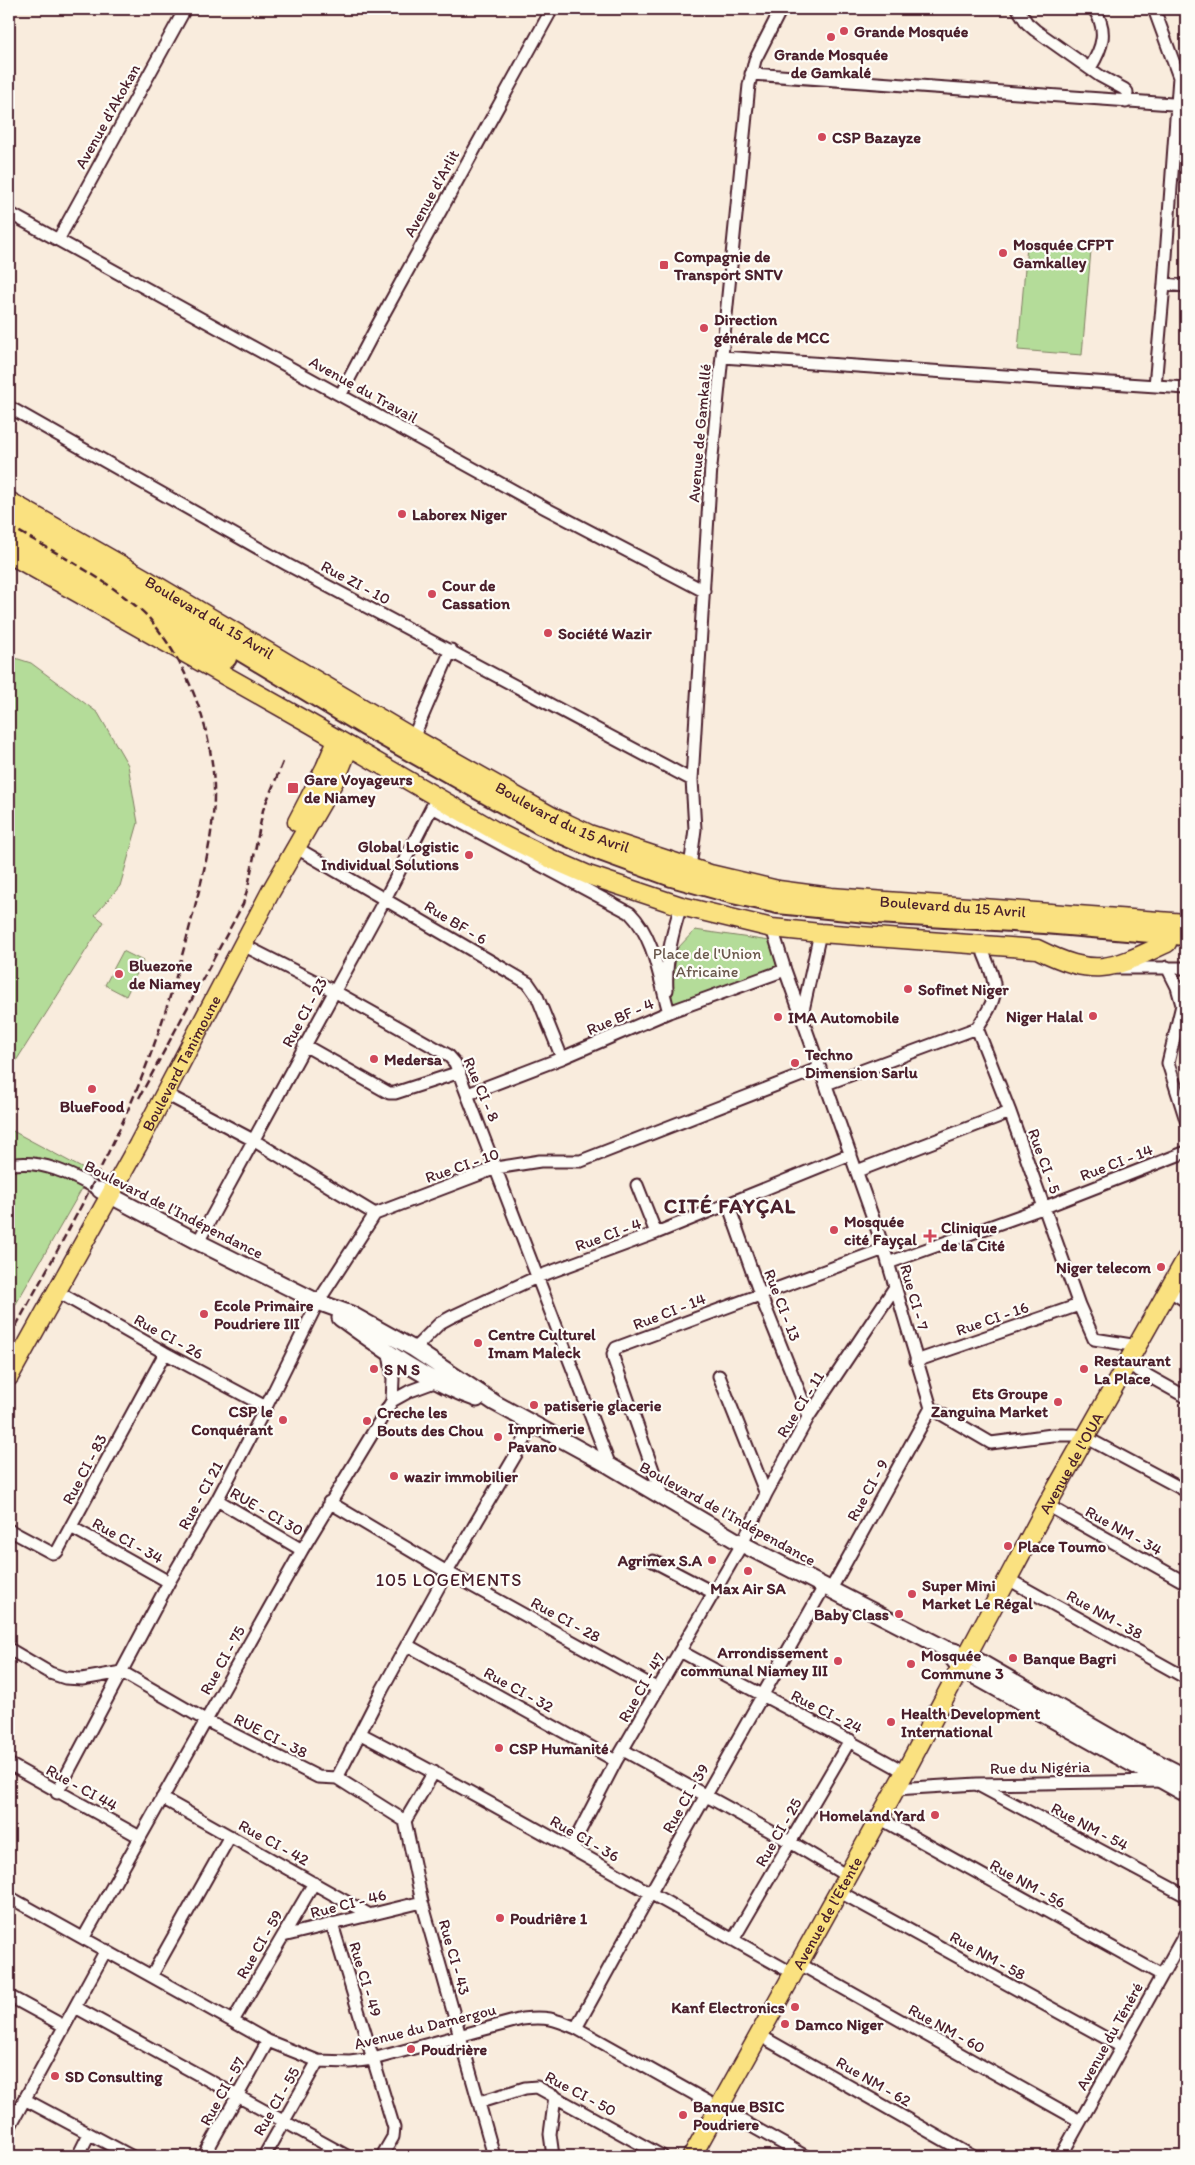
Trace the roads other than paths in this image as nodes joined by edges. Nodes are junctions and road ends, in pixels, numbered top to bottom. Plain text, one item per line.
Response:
1 (185, 9) edge
2 (552, 9) edge
3 (780, 9) edge
4 (1018, 9) edge
5 (1094, 9) edge
6 (1154, 9) edge
7 (1090, 68) junction
8 (751, 74) junction
9 (1182, 75) edge
10 (1126, 102) junction
11 (1181, 104) edge
12 (9, 213) edge
13 (58, 240) junction
14 (1164, 284) junction
15 (1186, 286) edge
16 (722, 357) junction
17 (1155, 386) junction
18 (1186, 388) edge
19 (341, 394) junction
20 (9, 407) edge
21 (9, 501) edge
22 (9, 515) edge
23 (9, 537) edge
24 (9, 554) edge
25 (704, 591) junction
26 (451, 650) junction
27 (311, 724) junction
28 (413, 738) junction
29 (343, 743) junction
30 (376, 762) junction
31 (331, 772) junction
32 (692, 780) junction
33 (322, 789) junction
34 (434, 802) junction
35 (295, 847) junction
36 (690, 868) junction
37 (385, 898) junction
38 (681, 906) junction
39 (1186, 923) edge
40 (772, 928) junction
41 (820, 933) junction
42 (1186, 935) edge
43 (1177, 944) edge
44 (243, 945) junction
45 (984, 954) dead end
46 (1166, 967) junction
47 (1186, 968) edge
48 (1098, 969) junction
49 (785, 970) junction
50 (334, 992) junction
51 (668, 1012) junction
52 (801, 1015) junction
53 (977, 1028) junction
54 (304, 1045) junction
55 (562, 1058) junction
56 (820, 1068) junction
57 (460, 1072) junction
58 (826, 1084) junction
59 (164, 1093) junction
60 (468, 1094) junction
61 (1010, 1112) junction
62 (1186, 1120) edge
63 (253, 1140) junction
64 (1186, 1152) edge
65 (851, 1154) junction
66 (9, 1165) edge
67 (496, 1168) junction
68 (857, 1171) junction
69 (637, 1185) dead end
70 (105, 1192) junction
71 (728, 1204) junction
72 (1045, 1207) junction
73 (375, 1214) junction
74 (656, 1233) junction
75 (198, 1242) junction
76 (884, 1248) junction
77 (1186, 1260) edge
78 (888, 1263) junction
79 (537, 1277) junction
80 (895, 1287) junction
81 (1168, 1290) junction
82 (58, 1292) junction
83 (760, 1294) junction
84 (1186, 1301) edge
85 (318, 1302) junction
86 (1079, 1306) junction
87 (1138, 1346) junction
88 (414, 1349) junction
89 (165, 1353) junction
90 (389, 1353) junction
91 (9, 1354) edge
92 (916, 1361) junction
93 (1127, 1364) junction
94 (719, 1376) dead end
95 (9, 1377) edge
96 (437, 1381) junction
97 (1186, 1396) edge
98 (392, 1401) junction
99 (495, 1404) junction
100 (266, 1407) junction
101 (931, 1408) junction
102 (810, 1416) junction
103 (534, 1424) junction
104 (1085, 1437) junction
105 (610, 1466) junction
106 (1186, 1491) edge
107 (766, 1494) junction
108 (663, 1498) junction
109 (217, 1500) junction
110 (329, 1502) junction
111 (1047, 1505) junction
112 (71, 1527) junction
113 (9, 1530) edge
114 (742, 1544) junction
115 (302, 1550) junction
116 (653, 1561) dead end
117 (447, 1572) junction
118 (1008, 1579) junction
119 (170, 1582) junction
120 (1186, 1583) edge
121 (828, 1587) junction
122 (714, 1593) junction
123 (407, 1645) junction
124 (9, 1649) edge
125 (680, 1651) junction
126 (964, 1662) junction
127 (122, 1672) junction
128 (1186, 1678) edge
129 (658, 1689) junction
130 (762, 1696) junction
131 (207, 1721) junction
132 (361, 1734) junction
133 (850, 1740) junction
134 (623, 1750) junction
135 (616, 1761) junction
136 (9, 1764) edge
137 (434, 1772) junction
138 (904, 1772) junction
139 (1186, 1777) edge
140 (337, 1778) junction
141 (1164, 1781) junction
142 (1186, 1781) edge
143 (978, 1784) junction
144 (895, 1789) junction
145 (57, 1793) junction
146 (1186, 1794) edge
147 (706, 1796) junction
148 (162, 1798) junction
149 (878, 1818) junction
150 (405, 1821) junction
151 (230, 1836) junction
152 (140, 1837) junction
153 (792, 1843) junction
154 (571, 1848) junction
155 (847, 1876) junction
156 (314, 1883) junction
157 (838, 1891) junction
158 (650, 1894) junction
159 (1186, 1896) edge
160 (9, 1897) edge
161 (422, 1902) junction
162 (370, 1915) junction
163 (332, 1924) junction
164 (1186, 1932) edge
165 (283, 1936) junction
166 (84, 1937) junction
167 (733, 1940) junction
168 (106, 1950) junction
169 (795, 1968) junction
170 (152, 1975) junction
171 (1162, 1975) junction
172 (9, 1996) edge
173 (75, 2007) junction
174 (233, 2021) junction
175 (64, 2026) junction
176 (576, 2028) junction
177 (759, 2034) junction
178 (460, 2035) junction
179 (268, 2041) junction
180 (1122, 2047) junction
181 (373, 2058) junction
182 (318, 2061) junction
183 (238, 2096) junction
184 (555, 2096) junction
185 (24, 2099) junction
186 (480, 2102) junction
187 (718, 2107) junction
188 (283, 2121) junction
189 (1080, 2121) junction
190 (9, 2128) edge
191 (89, 2134) junction
192 (78, 2156) edge
193 (131, 2156) edge
194 (204, 2156) edge
195 (264, 2156) edge
196 (347, 2156) edge
197 (382, 2156) edge
198 (494, 2156) edge
199 (553, 2156) edge
200 (662, 2156) edge
201 (692, 2156) edge
202 (805, 2156) edge
203 (972, 2156) edge
204 (1061, 2156) edge

1 - 13 street, Avenue d'Akokan
2 - 19 street, Avenue d'Arlit
3 - 8 street, Avenue de Gamkallé
4 - 7 street
5 - 7 street
6 - 9 street
7 - 10 street
8 - 10 street
8 - 16 street, Avenue de Gamkallé
9 - 11 street
10 - 11 street
11 - 14 street
12 - 13 street, Avenue du Travail
13 - 19 street, Avenue du Travail
14 - 15 street
14 - 17 street
16 - 17 street
16 - 25 street, Avenue de Gamkallé
17 - 18 street
19 - 25 street, Avenue du Travail
20 - 26 street, Rue ZI - 10
21 - 28 main road, Boulevard du 15 Avril
22 - 42 highway, Boulevard du 15 Avril
23 - 43 highway, Boulevard du 15 Avril
24 - 27 main road, Boulevard du 15 Avril
25 - 32 street, Avenue de Gamkallé
26 - 28 street
26 - 32 street, Rue ZI - 10
27 - 29 main road, Boulevard du 15 Avril
27 - 31 main road
28 - 36 main road, Boulevard du 15 Avril
29 - 30 main road, Boulevard du 15 Avril
29 - 31 main road, Boulevard Tanimoune
30 - 31 main road
30 - 34 main road, Boulevard du 15 Avril
31 - 33 main road, Boulevard Tanimoune
32 - 36 street, Avenue de Gamkallé
33 - 35 main road, Boulevard Tanimoune
33 - 70 main road, Boulevard Tanimoune
34 - 37 street, Rue CI - 23
34 - 38 main road, Boulevard du 15 Avril
34 - 51 street
35 - 37 street, Rue BF - 6
35 - 44 main road, Boulevard Tanimoune
36 - 39 main road, Boulevard du 15 Avril
37 - 50 street, Rue CI - 23
37 - 55 street, Rue BF - 6
38 - 40 main road, Boulevard du 15 Avril
38 - 51 street
40 - 41 main road, Boulevard du 15 Avril
40 - 49 street, Rue CI - 7
41 - 48 main road, Boulevard du 15 Avril
41 - 52 street
43 - 48 main road, Boulevard du 15 Avril
44 - 50 street, Rue CI - 8
44 - 59 main road, Boulevard Tanimoune
45 - 53 street
46 - 47 street
46 - 48 street
46 - 62 street
49 - 51 street, Rue BF - 4
49 - 52 street, Rue CI - 7
50 - 54 street, Rue CI - 23
50 - 57 street, Rue CI - 8
51 - 55 street, Rue BF - 4
52 - 56 street, Rue CI - 7
53 - 58 street
53 - 61 street, Rue CI - 5
54 - 57 street
54 - 63 street, Rue CI - 23
55 - 60 street, Rue BF - 4
56 - 58 street, Rue CI - 7
56 - 67 street, Rue CI - 10
57 - 60 street, Rue CI - 8
58 - 65 street, Rue CI - 7
59 - 63 street
59 - 70 main road, Boulevard Tanimoune
60 - 67 street, Rue CI - 8
61 - 68 street
61 - 72 street, Rue CI - 5
63 - 73 street
63 - 75 street, Rue CI - 23
64 - 72 street, Rue CI - 14
65 - 68 street, Rue CI - 7
65 - 71 street, Rue CI - 4
66 - 70 street, Boulevard de l'Indépendance
67 - 73 street, Rue CI - 10
67 - 79 street, Rue CI - 8
68 - 76 street, Rue CI - 7
69 - 74 street
70 - 75 main road, Boulevard de l'Indépendance
70 - 82 main road, Boulevard Tanimoune
70 - 91 main road, Boulevard Tanimoune
71 - 74 street, Rue CI - 4
71 - 83 street, Rue CI - 13
72 - 78 street, Rue CI - 14
72 - 86 street, Rue CI - 5
73 - 85 street, Rue - CI 21
74 - 79 street, Rue CI - 4
75 - 85 main road, Boulevard de l'Indépendance
76 - 78 street, Rue CI - 7
76 - 83 street, Rue CI - 14
77 - 81 main road, Avenue de l'OUA
78 - 80 street, Rue CI - 7
79 - 88 street, Rue CI - 4
79 - 105 street, Rue CI - 8
80 - 92 street, Rue CI - 7
80 - 102 street, Rue CI - 11
81 - 84 street
81 - 87 main road, Avenue de l'OUA
82 - 89 street, Rue CI - 26
82 - 95 main road, Boulevard Tanimoune
83 - 102 street, Rue CI - 13
83 - 108 street, Rue CI - 14
85 - 88 main road, Boulevard de l'Indépendance
85 - 90 main road, Boulevard de l'Indépendance
85 - 100 street, Rue - CI 21
86 - 87 street, Rue CI - 5
86 - 92 street, Rue CI - 16
87 - 93 main road, Avenue de l'OUA
88 - 99 main road, Boulevard de l'Indépendance
89 - 100 street, Rue CI - 26
89 - 112 street, Rue CI - 83
90 - 96 main road, Boulevard de l'Indépendance
90 - 98 street
92 - 101 street, Rue CI - 7
93 - 97 street
93 - 104 main road, Avenue de l'OUA
94 - 107 street
96 - 98 street
96 - 99 main road, Boulevard de l'Indépendance
98 - 110 street, Rue CI - 75
99 - 103 main road, Boulevard de l'Indépendance
100 - 109 street, Rue - CI 21
101 - 104 street
101 - 121 street, Rue CI - 9
102 - 107 street, Rue CI - 11
103 - 105 main road, Boulevard de l'Indépendance
103 - 117 street
104 - 106 street
104 - 111 main road, Avenue de l'OUA
105 - 108 main road, Boulevard de l'Indépendance
107 - 114 street, Rue CI - 11
108 - 114 main road, Boulevard de l'Indépendance
109 - 115 street, RUE - CI 30
109 - 119 street, Rue - CI 21
110 - 115 street, Rue CI - 75
110 - 117 street, Rue CI - 28
111 - 118 main road, Avenue de l'OUA
111 - 120 street, Rue NM - 34
112 - 113 street, Rue CI - 83
112 - 119 street, Rue CI - 34
114 - 121 main road, Boulevard de l'Indépendance
114 - 122 street, Rue CI - 47
115 - 131 street, Rue CI - 75
116 - 122 street
117 - 123 street
117 - 129 street, Rue CI - 28
118 - 126 main road, Avenue de l'OUA
118 - 128 street, Rue NM - 38
119 - 127 street, Rue - CI 21
121 - 126 main road, Boulevard de l'Indépendance
121 - 130 street, Rue CI - 39
122 - 125 street, Rue CI - 47
123 - 132 street
123 - 135 street, Rue CI - 32
124 - 127 street
125 - 129 street, Rue CI - 47
125 - 130 street, Rue CI - 24
126 - 138 main road, Avenue de l'Etente
126 - 139 main road, Boulevard de l'Indépendance
126 - 141 main road, Boulevard de l'Indépendance
127 - 131 street, RUE CI - 38
127 - 145 street, Rue - CI 21
129 - 134 street, Rue CI - 47
130 - 133 street, Rue CI - 24
130 - 147 street, Rue CI - 39
131 - 140 street, RUE CI - 38
131 - 148 street, Rue CI - 75
132 - 137 street, Rue CI - 36
132 - 140 street
133 - 138 street, Rue CI - 24
133 - 153 street, Rue CI - 25
134 - 135 street, Rue CI - 47
134 - 147 street
135 - 154 street, Rue CI - 47
136 - 145 street, Rue - CI 44
137 - 150 street
137 - 154 street, Rue CI - 36
138 - 144 main road, Avenue de l'Etente
140 - 150 street, RUE CI - 38
141 - 142 street, Rue du Nigéria
141 - 143 street, Rue du Nigéria
141 - 146 main road, Boulevard de l'Indépendance
143 - 144 street, Rue du Nigéria
143 - 159 street, Rue NM - 54
144 - 149 main road, Avenue de l'Etente
145 - 152 street, Rue - CI 44
147 - 153 street
147 - 158 street, Rue CI - 39
148 - 151 street, Rue CI - 42
148 - 152 street, Rue CI - 75
149 - 155 main road, Avenue de l'Etente
149 - 171 street, Rue NM - 56
150 - 161 street, Rue CI - 43
151 - 156 street, Rue CI - 42
151 - 170 street
152 - 166 street, Rue CI - 75
153 - 155 street
153 - 167 street, Rue CI - 25
154 - 158 street, Rue CI - 36
155 - 157 main road, Avenue de l'Etente
156 - 162 street, Rue CI - 42
156 - 165 street, Rue CI - 59
157 - 169 main road, Avenue de l'Etente
157 - 180 street, Rue NM - 58
158 - 167 street, Rue CI - 36
158 - 176 street, Rue CI - 39
160 - 166 street, Avenue du Damergou
161 - 162 street, Rue CI - 46
161 - 178 street, Rue CI - 43
162 - 163 street, Rue CI - 46
163 - 165 street, Rue CI - 46
163 - 181 street, Rue CI - 49
164 - 171 street, Avenue du Ténéré
165 - 174 street, Rue CI - 59
166 - 168 street, Avenue du Damergou
167 - 169 street, Rue CI - 36
168 - 170 street, Avenue du Damergou
168 - 173 street
169 - 177 main road, Avenue de l'Etente
169 - 189 street, Rue NM - 60
170 - 174 street, Avenue du Damergou
171 - 180 street, Avenue du Ténéré
172 - 175 street
173 - 175 street
173 - 183 street
174 - 179 street, Avenue du Damergou
175 - 185 street
176 - 178 street, Avenue du Damergou
176 - 187 street, Avenue du Damergou
177 - 187 main road, Avenue de l'Etente
177 - 203 street, Rue NM - 62
178 - 181 street, Avenue du Damergou
178 - 186 street, Rue CI - 43
179 - 182 street, Avenue du Damergou
179 - 183 street, Rue CI - 57
180 - 189 street, Avenue du Ténéré
181 - 182 street, Avenue du Damergou
181 - 197 street, Rue CI - 49
182 - 188 street, Rue CI - 55
183 - 188 street
183 - 194 street, Rue CI - 57
184 - 186 street, Rue CI - 50
184 - 199 street
184 - 200 street, Rue CI - 50
185 - 190 street
185 - 191 street
186 - 198 street, Rue CI - 43
187 - 201 main road, Avenue de l'Etente
187 - 202 street, Avenue du Damergou
188 - 195 street, Rue CI - 55
188 - 196 street
189 - 204 street, Avenue du Ténéré
191 - 192 street
191 - 193 street

